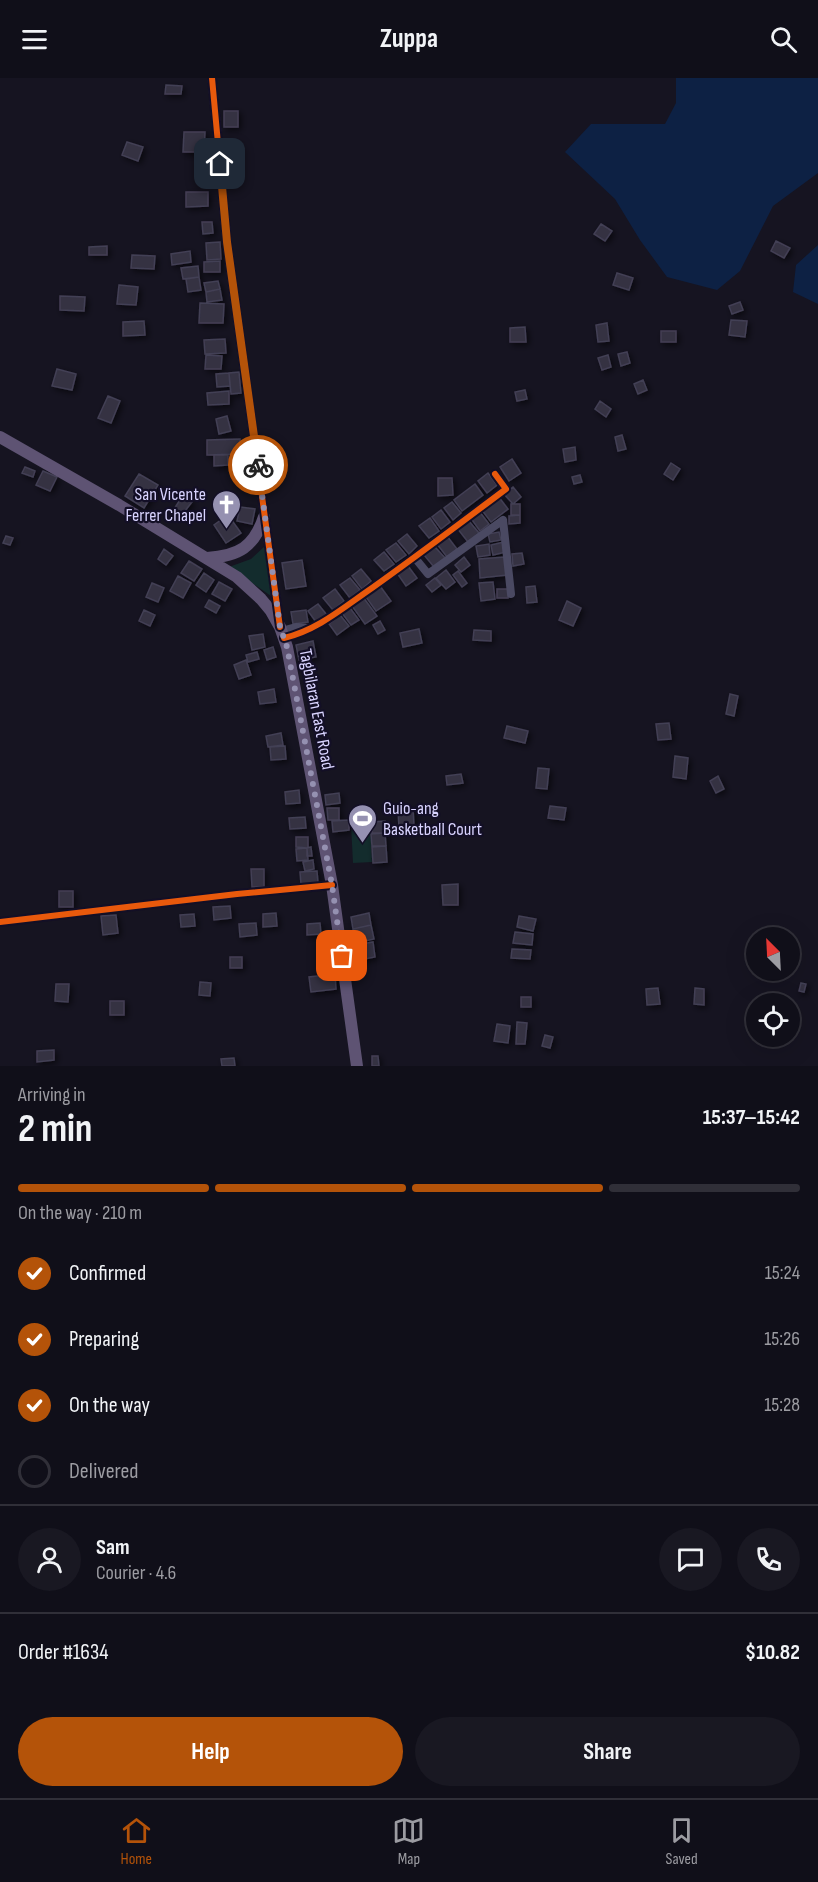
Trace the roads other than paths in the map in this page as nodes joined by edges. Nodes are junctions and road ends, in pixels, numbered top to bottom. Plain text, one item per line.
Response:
1 (212, 78) edge
2 (0, 437) edge
3 (495, 474) dead end
4 (264, 517) junction
5 (207, 558) junction
6 (415, 558) junction
7 (511, 594) dead end
8 (282, 632) junction
9 (332, 885) junction
10 (0, 922) edge
11 (357, 1066) edge

1 - 4 street
2 - 5 main road, Tagbilaran East Road
3 - 6 street
4 - 5 main road
4 - 8 street
5 - 8 main road, Tagbilaran East Road
6 - 7 street
6 - 8 street
8 - 9 main road, Tagbilaran East Road
9 - 10 street
9 - 11 main road, Tagbilaran East Road

